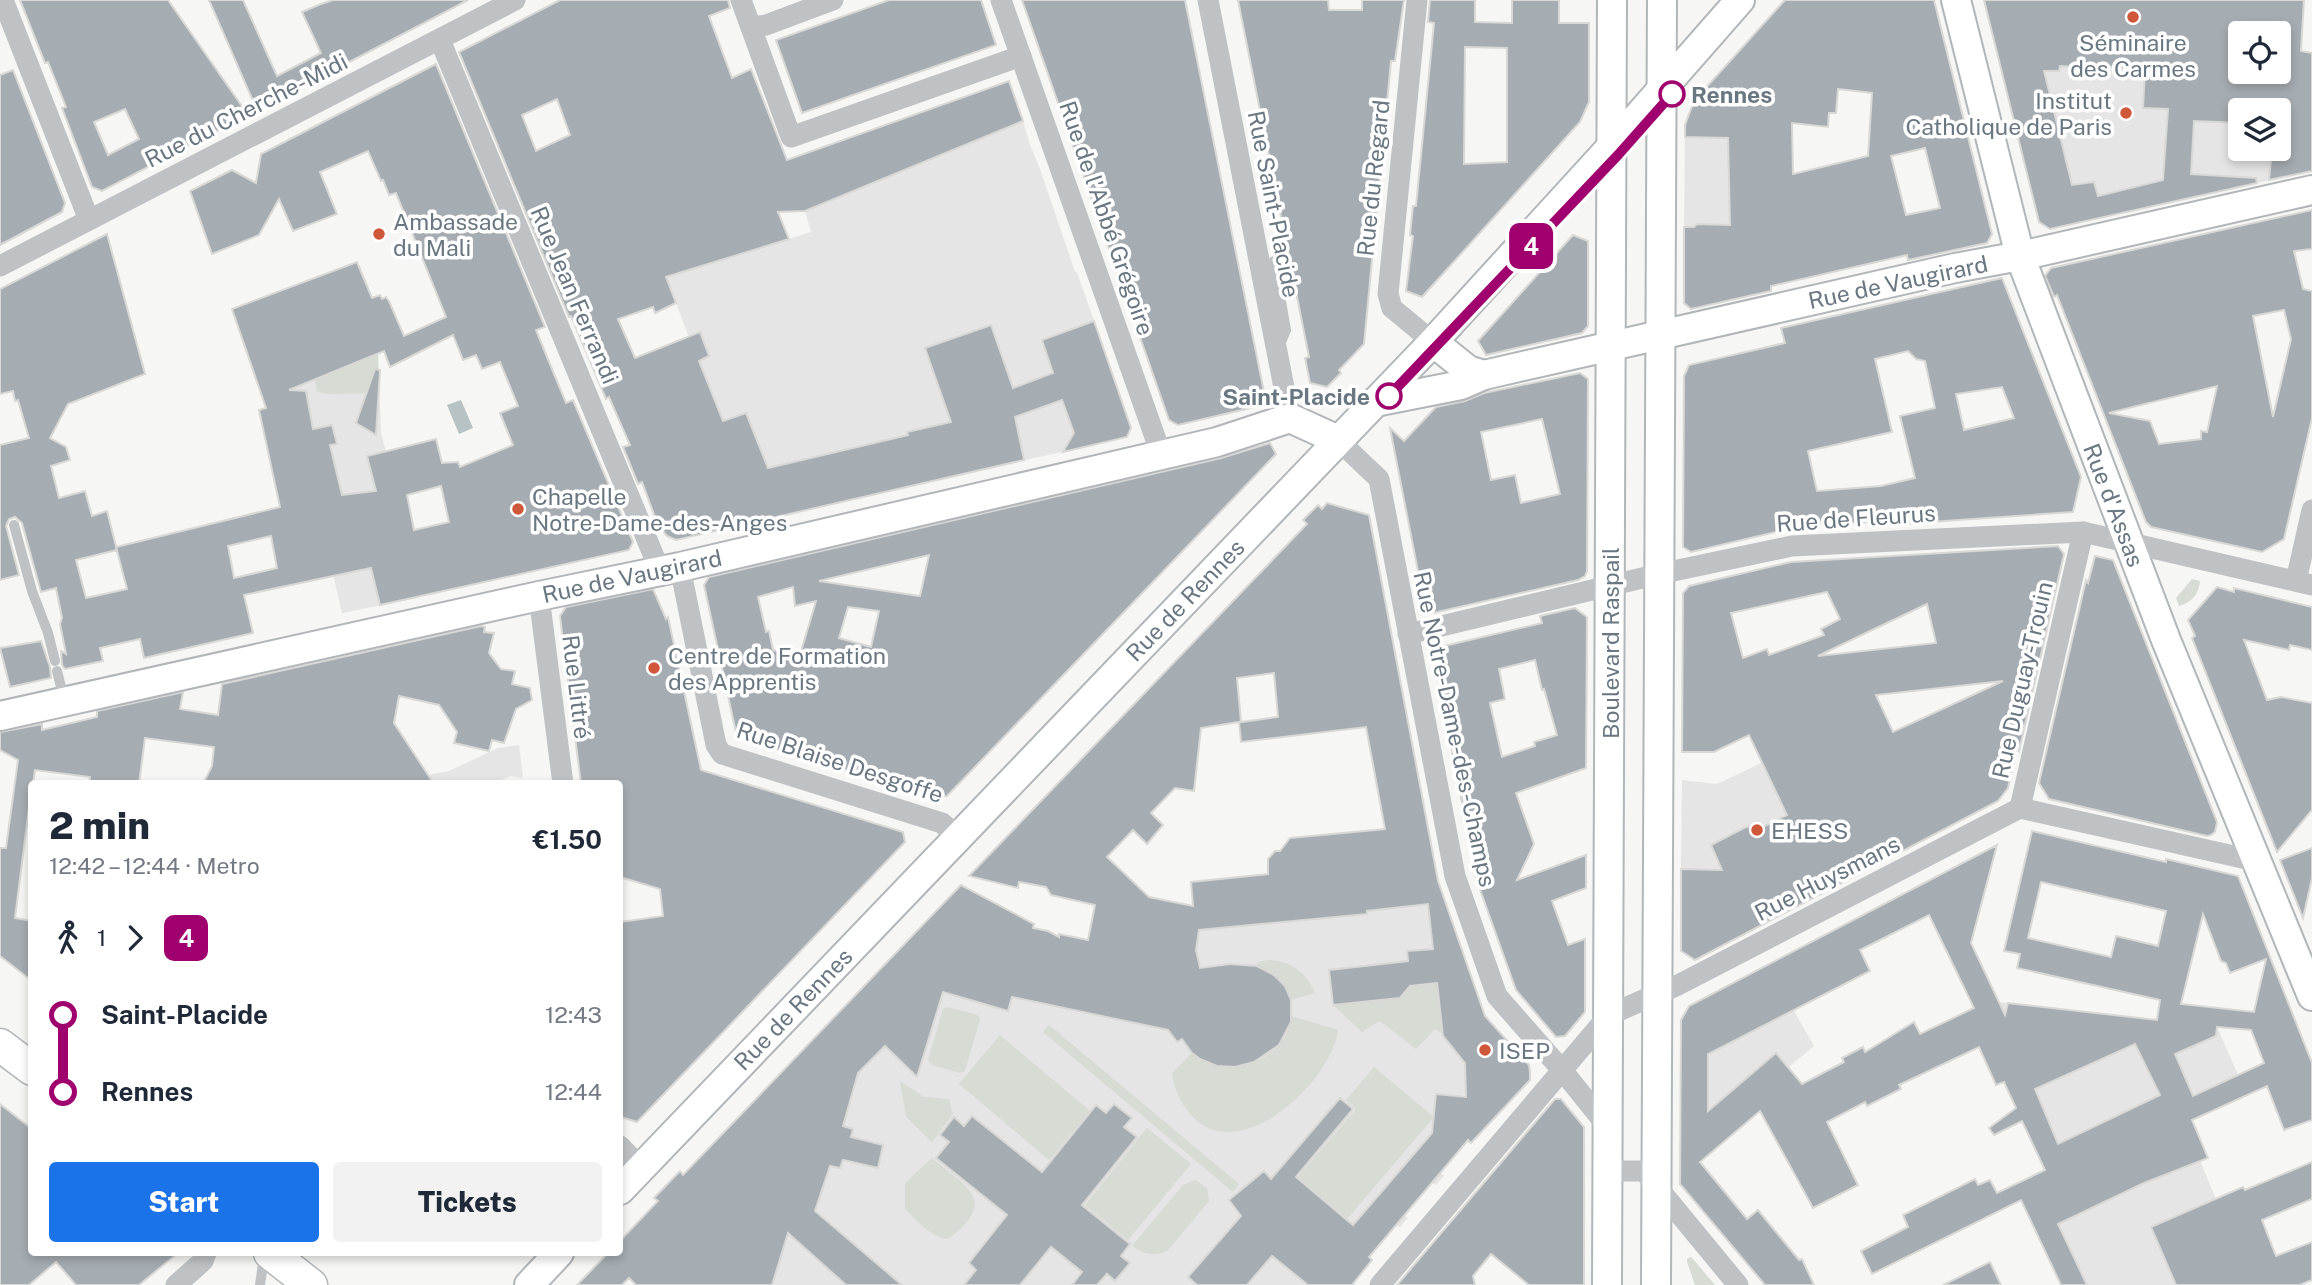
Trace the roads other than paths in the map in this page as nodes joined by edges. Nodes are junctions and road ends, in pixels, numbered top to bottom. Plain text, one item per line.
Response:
1 (3, 0) edge
2 (515, 0) edge
3 (741, 0) edge
4 (833, 0) edge
5 (1001, 0) edge
6 (1208, 0) edge
7 (1417, 0) edge
8 (1612, 0) edge
9 (1662, 0) edge
10 (1740, 0) edge
11 (1956, 0) edge
12 (751, 27) junction
13 (440, 40) junction
14 (1021, 56) junction
15 (1662, 87) junction
16 (1612, 146) junction
17 (2312, 190) edge
18 (89, 220) junction
19 (2020, 256) junction
20 (1274, 261) dead end
21 (0, 266) edge
22 (1660, 335) junction
23 (1433, 342) junction
24 (1610, 346) junction
25 (1276, 354) junction
26 (1484, 375) junction
27 (1375, 402) junction
28 (1290, 418) junction
29 (1338, 440) junction
30 (1161, 454) junction
31 (2312, 510) edge
32 (14, 525) dead end
33 (2083, 532) junction
34 (2128, 542) junction
35 (670, 569) junction
36 (1659, 574) junction
37 (2304, 583) edge
38 (1611, 587) junction
39 (539, 596) junction
40 (1408, 634) junction
41 (64, 702) junction
42 (0, 716) edge
43 (562, 780) edge
44 (2020, 808) junction
45 (958, 837) junction
46 (2256, 861) junction
47 (1657, 994) junction
48 (2312, 996) edge
49 (1609, 1015) junction
50 (0, 1045) edge
51 (28, 1066) edge
52 (1562, 1070) junction
53 (1607, 1126) junction
54 (623, 1149) edge
55 (641, 1168) junction
56 (1608, 1171) junction
57 (1656, 1186) junction
58 (623, 1187) edge
59 (205, 1256) edge
60 (264, 1256) edge
61 (274, 1256) edge
62 (556, 1256) edge
63 (182, 1283) edge
64 (260, 1285) edge
65 (311, 1285) edge
66 (529, 1285) edge
67 (1380, 1285) edge
68 (1607, 1285) edge
69 (1656, 1285) edge
70 (1738, 1285) edge

1 - 18 street
2 - 13 street, Rue du Cherche-Midi
3 - 12 street
4 - 12 street
5 - 14 street, Rue de l'Abbé Grégoire
6 - 25 street, Rue Saint-Placide
7 - 23 street, Rue du Regard
8 - 16 main road, Boulevard Raspail
9 - 15 main road
10 - 15 main road, Rue de Rennes
11 - 19 main road, Rue d'Assas
12 - 14 street
13 - 18 street, Rue du Cherche-Midi
13 - 35 street, Rue Jean Ferrandi
14 - 30 street, Rue de l'Abbé Grégoire
15 - 16 main road, Rue de Rennes
15 - 22 main road
16 - 23 main road, Rue de Rennes
16 - 24 main road, Boulevard Raspail
17 - 19 main road, Rue de Vaugirard
18 - 21 street, Rue du Cherche-Midi
19 - 22 main road, Rue de Vaugirard
19 - 34 main road, Rue d'Assas
20 - 25 lane
22 - 24 main road, Rue de Vaugirard
22 - 36 main road
23 - 26 main road
23 - 27 main road, Rue de Rennes
24 - 26 main road, Rue de Vaugirard
24 - 38 main road, Boulevard Raspail
25 - 28 street, Rue Saint-Placide
26 - 27 main road, Rue de Vaugirard
27 - 29 main road, Rue de Rennes
28 - 29 main road
28 - 30 main road, Rue de Vaugirard
29 - 40 street, Rue Notre-Dame-des-Champs
29 - 45 main road, Rue de Rennes
30 - 35 main road, Rue de Vaugirard
31 - 37 street
32 - 41 lane
33 - 34 street, Rue de Fleurus
33 - 36 street, Rue de Fleurus
33 - 44 street, Rue Duguay-Trouin
34 - 37 street, Rue de Fleurus
34 - 46 main road, Rue d'Assas
35 - 39 main road, Rue de Vaugirard
35 - 45 street, Rue Blaise Desgoffe
36 - 38 street, Rue de Fleurus
36 - 47 main road
38 - 40 street, Rue de Fleurus
38 - 49 main road, Boulevard Raspail
39 - 41 main road, Rue de Vaugirard
39 - 43 street, Rue Littré
40 - 52 street, Rue Notre-Dame-des-Champs
41 - 42 main road, Rue de Vaugirard
44 - 46 street, Rue Duguay-Trouin
44 - 47 street, Rue Huysmans
45 - 55 main road, Rue de Rennes
46 - 48 main road, Rue d'Assas
47 - 49 street, Rue Huysmans
47 - 57 main road
49 - 52 street
49 - 53 main road, Boulevard Raspail
50 - 51 main road
52 - 53 street, Rue Notre-Dame-des-Champs
52 - 67 street
53 - 56 main road, Boulevard Raspail
54 - 55 street
55 - 58 main road, Rue de Rennes
56 - 57 street
56 - 68 main road, Boulevard Raspail
57 - 69 main road
57 - 70 street
59 - 63 street
60 - 64 lane
61 - 65 main road
62 - 66 main road

